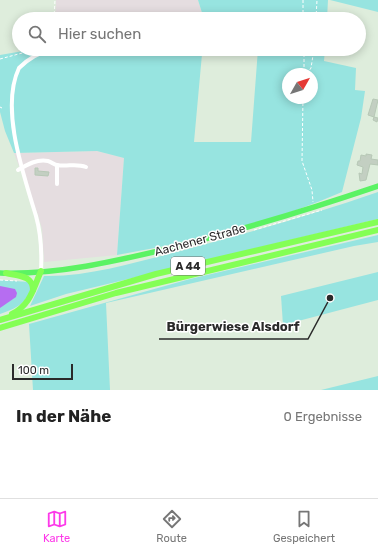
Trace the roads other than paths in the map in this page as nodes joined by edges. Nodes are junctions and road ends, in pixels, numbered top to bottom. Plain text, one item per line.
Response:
1 (34, 56) edge
2 (8, 83) dead end
3 (14, 158) dead end
4 (57, 165) junction
5 (86, 168) dead end
6 (18, 170) junction
7 (57, 184) dead end
8 (378, 186) edge
9 (378, 222) edge
10 (378, 230) edge
11 (41, 271) junction
12 (3, 273) edge
13 (33, 291) junction
14 (0, 320) edge
15 (0, 328) edge

1 - 2 lane
3 - 6 lane
4 - 5 lane
4 - 6 lane
4 - 7 lane
6 - 11 lane
8 - 11 main road, Aachener Straße
9 - 14 highway, A 44
10 - 15 highway, A 44
11 - 12 main road, Aachener Straße
11 - 13 highway
12 - 13 highway
13 - 14 highway

